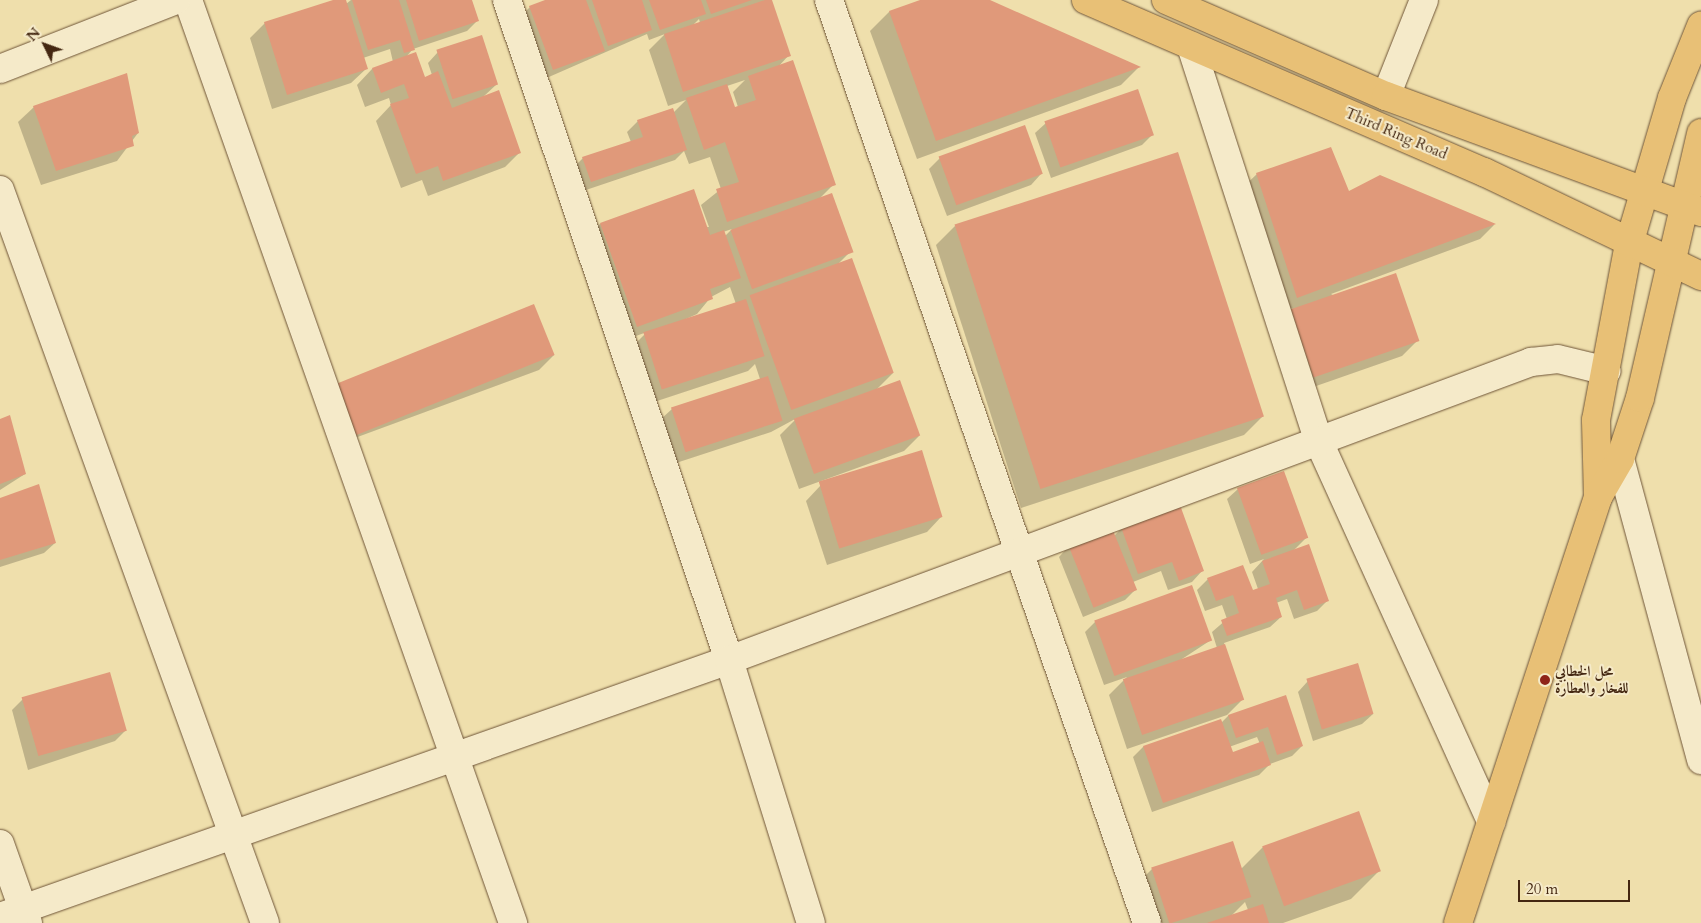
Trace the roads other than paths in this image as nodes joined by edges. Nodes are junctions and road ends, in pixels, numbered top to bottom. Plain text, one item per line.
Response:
1 (176, 0) edge
2 (188, 0) edge
3 (508, 0) edge
4 (828, 0) edge
5 (1086, 0) edge
6 (1166, 0) edge
7 (1424, 0) edge
8 (1701, 26) edge
9 (1191, 46) junction
10 (0, 69) edge
11 (1386, 96) junction
12 (1701, 133) edge
13 (0, 190) edge
14 (1642, 191) junction
15 (1692, 208) edge
16 (1629, 244) junction
17 (1670, 262) junction
18 (1701, 276) edge
19 (1607, 371) junction
20 (1319, 442) junction
21 (1620, 459) junction
22 (1598, 497) junction
23 (1022, 548) junction
24 (729, 660) junction
25 (455, 755) junction
26 (1701, 760) edge
27 (1491, 822) junction
28 (234, 837) junction
29 (0, 844) edge
30 (1464, 916) edge
31 (17, 917) edge
32 (265, 923) edge
33 (513, 923) edge
34 (811, 923) edge
35 (1147, 923) edge

1 - 10 street
2 - 25 street
3 - 24 street
4 - 23 street
5 - 9 main road, Third Ring Road
6 - 11 main road, Third Ring Road
7 - 11 street
8 - 14 main road
9 - 16 main road, Third Ring Road
9 - 20 street
11 - 14 main road, Third Ring Road
12 - 15 main road
13 - 28 street
14 - 15 main road, Third Ring Road
14 - 16 main road
15 - 17 main road
16 - 17 main road, Third Ring Road
16 - 19 main road
17 - 18 main road, Third Ring Road
17 - 21 main road
19 - 20 street
19 - 22 main road
20 - 23 street
20 - 27 street
21 - 22 main road
21 - 26 street
22 - 27 main road
23 - 24 street
23 - 35 street
24 - 25 street
24 - 34 street
25 - 28 street
25 - 33 street
27 - 30 main road
28 - 31 street
28 - 32 street
29 - 31 street

